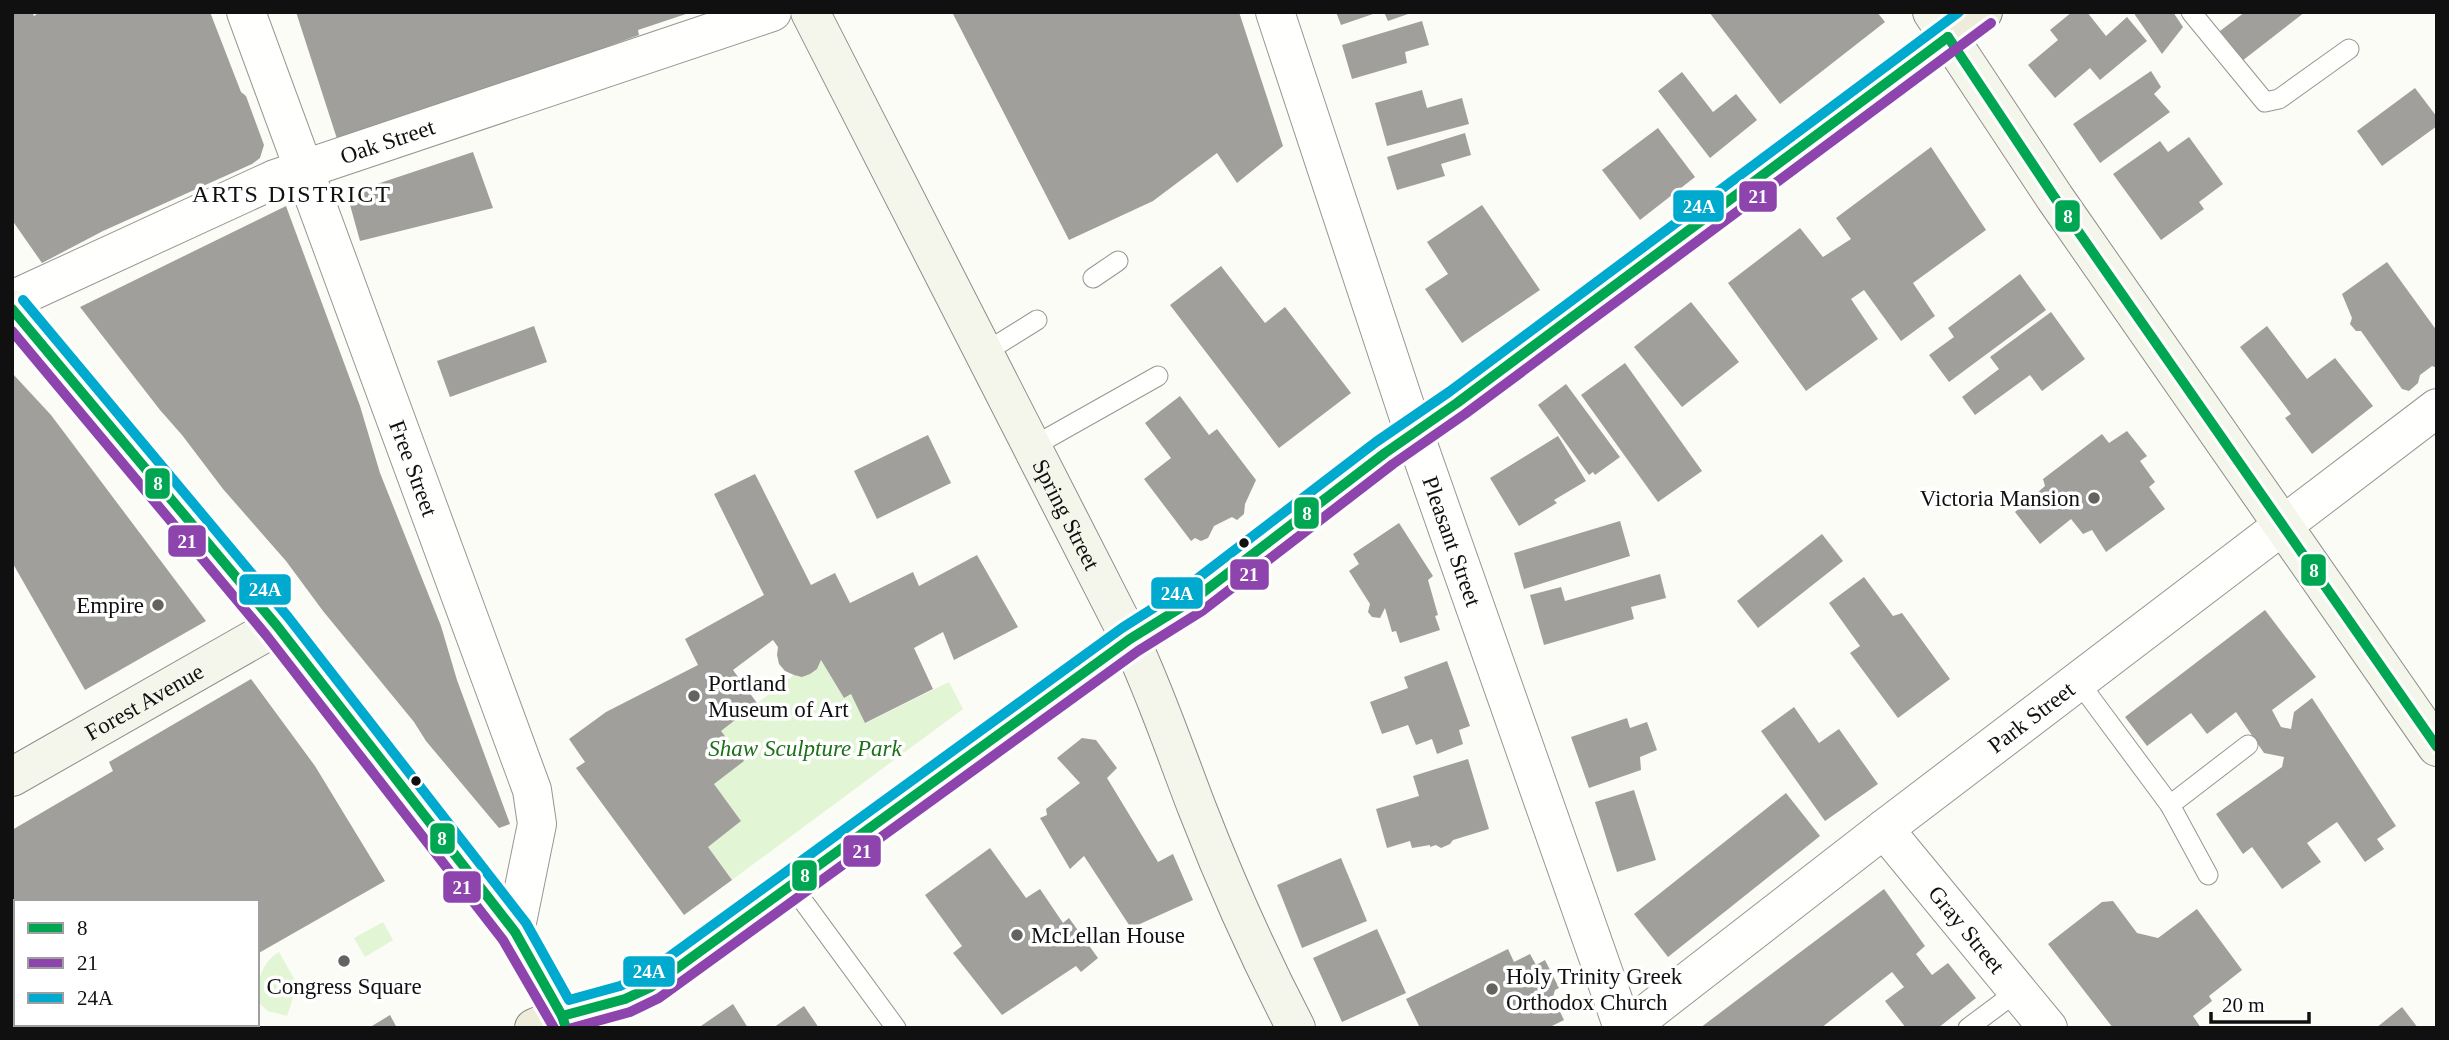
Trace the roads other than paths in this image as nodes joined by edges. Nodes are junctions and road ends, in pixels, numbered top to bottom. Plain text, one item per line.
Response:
1 (246, 12) edge
2 (772, 12) edge
3 (810, 12) edge
4 (1275, 12) edge
5 (1983, 12) edge
6 (2191, 12) edge
7 (1940, 25) edge
8 (2349, 49) dead end
9 (306, 170) junction
10 (1118, 261) dead end
11 (1093, 278) dead end
12 (12, 300) edge
13 (12, 309) edge
14 (1037, 320) dead end
15 (984, 353) junction
16 (1158, 376) dead end
17 (2432, 422) edge
18 (1414, 433) junction
19 (1032, 447) junction
20 (2281, 525) junction
21 (277, 626) junction
22 (1130, 639) junction
23 (2078, 681) junction
24 (2248, 745) dead end
25 (2437, 747) edge
26 (12, 777) edge
27 (2171, 805) junction
28 (1884, 829) junction
29 (2208, 875) dead end
30 (792, 886) junction
31 (515, 932) junction
32 (2019, 990) junction
33 (554, 1024) edge
34 (896, 1028) edge
35 (1296, 1028) edge
36 (1625, 1028) edge
37 (1968, 1028) edge
38 (2048, 1028) edge

1 - 9 street, Free Street
2 - 9 street, Oak Street
3 - 15 street, Spring Street
4 - 18 street, Pleasant Street
5 - 7 main road
6 - 8 lane
7 - 18 main road
7 - 20 street
9 - 12 street, Oak Street
9 - 31 street, Free Street
10 - 11 lane
13 - 21 street
14 - 15 lane
15 - 19 street, Spring Street
16 - 19 lane
17 - 20 street, Park Street
18 - 22 main road
18 - 36 street, Pleasant Street
19 - 22 street, Spring Street
20 - 23 street, Park Street
20 - 25 street
21 - 26 street, Forest Avenue
21 - 31 street
22 - 30 main road
22 - 35 street, Spring Street
23 - 27 lane
23 - 28 street, Park Street
24 - 27 lane
27 - 29 lane
28 - 32 street, Gray Street
28 - 36 street, Park Street
30 - 33 main road
30 - 34 lane
31 - 33 street
32 - 37 lane
32 - 38 street, Gray Street

